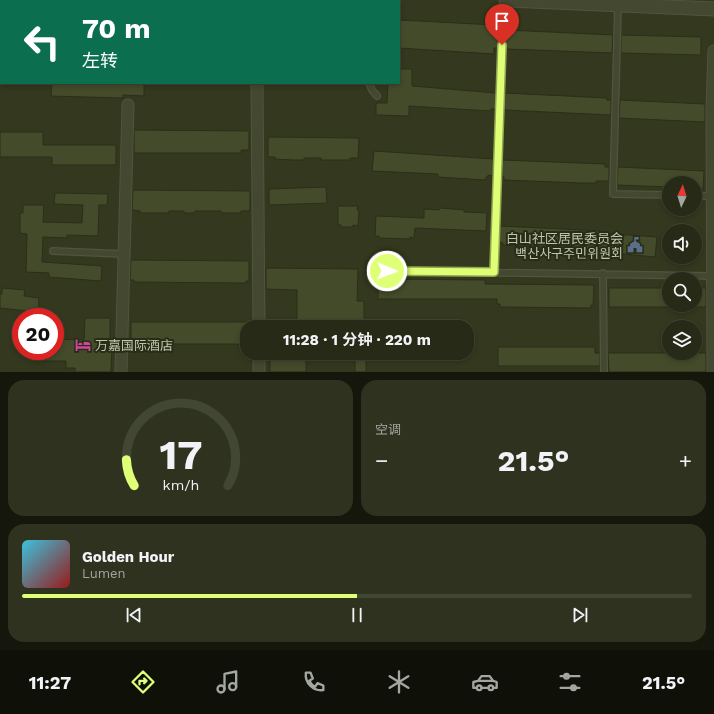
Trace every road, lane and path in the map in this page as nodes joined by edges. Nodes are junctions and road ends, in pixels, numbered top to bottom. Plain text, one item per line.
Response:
1 (505, 0) edge
2 (618, 5) junction
3 (714, 9) edge
4 (714, 51) edge
5 (257, 84) edge
6 (369, 84) edge
7 (377, 96) dead end
8 (128, 105) dead end
9 (662, 195) edge
10 (702, 196) edge
11 (712, 196) junction
12 (53, 251) dead end
13 (124, 254) junction
14 (387, 271) dead end
15 (494, 272) junction
16 (603, 273) junction
17 (713, 276) junction
18 (259, 320) edge
19 (259, 360) edge
20 (121, 372) edge
21 (259, 372) edge
22 (604, 372) edge
23 (713, 372) edge

1 - 2 street
1 - 15 lane
2 - 3 street
2 - 9 lane
4 - 11 street
5 - 18 street
6 - 7 lane
8 - 13 street
10 - 11 lane
11 - 17 street
12 - 13 lane
13 - 20 street
14 - 15 lane
15 - 16 lane
16 - 17 lane
16 - 22 lane
17 - 23 street
19 - 21 street

